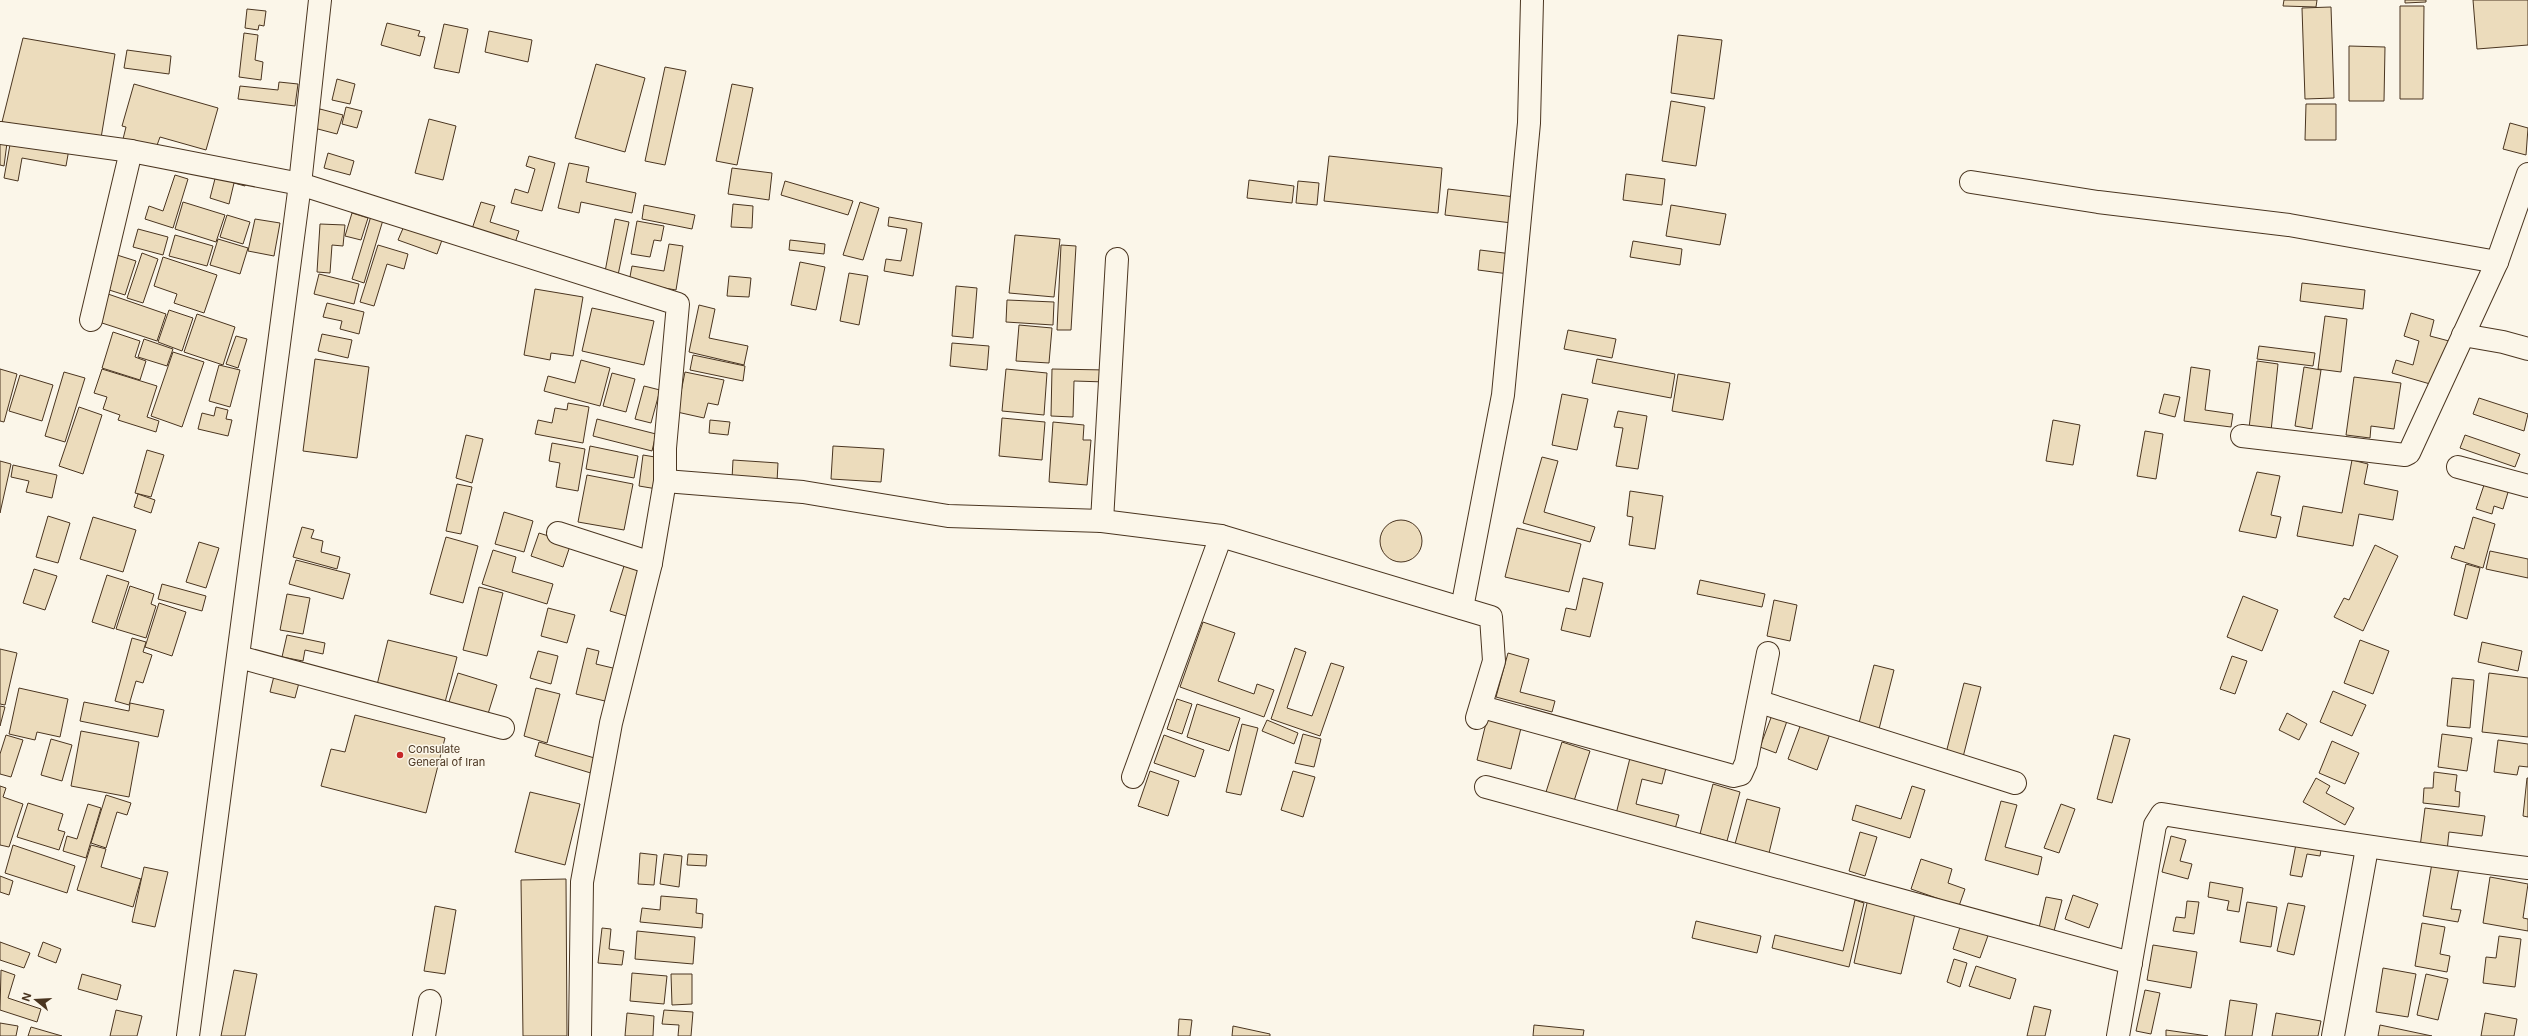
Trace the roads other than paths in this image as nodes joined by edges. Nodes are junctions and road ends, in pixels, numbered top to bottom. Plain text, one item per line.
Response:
1 (320, 0) edge
2 (1532, 0) edge
3 (0, 133) edge
4 (131, 151) junction
5 (2528, 174) edge
6 (1971, 182) dead end
7 (300, 184) junction
8 (1117, 259) dead end
9 (2497, 262) junction
10 (91, 320) dead end
11 (2463, 335) junction
12 (2528, 349) edge
13 (2242, 436) dead end
14 (2458, 467) dead end
15 (665, 480) junction
16 (2528, 486) edge
17 (1102, 521) junction
18 (558, 533) dead end
19 (1221, 536) junction
20 (651, 563) junction
21 (1462, 608) junction
22 (1768, 653) dead end
23 (239, 657) junction
24 (1760, 702) junction
25 (503, 728) dead end
26 (1133, 776) dead end
27 (2015, 784) dead end
28 (1486, 787) dead end
29 (2367, 848) junction
30 (2528, 868) edge
31 (2131, 962) junction
32 (430, 1001) dead end
33 (188, 1036) edge
34 (424, 1036) edge
35 (580, 1036) edge
36 (2118, 1036) edge
37 (2334, 1036) edge

1 - 7 street
2 - 21 street
3 - 4 street
4 - 7 street
4 - 10 street
5 - 9 street
6 - 9 street
7 - 15 street
7 - 23 street
8 - 17 street
9 - 11 street
11 - 12 street
11 - 13 street
14 - 16 street
15 - 17 street
15 - 20 street
17 - 19 street
18 - 20 street
19 - 21 street
19 - 26 street
20 - 35 street
21 - 24 street
22 - 24 street
23 - 25 street
23 - 33 street
24 - 27 street
28 - 31 street
29 - 30 street
29 - 31 street
29 - 37 street
31 - 36 street
32 - 34 street

